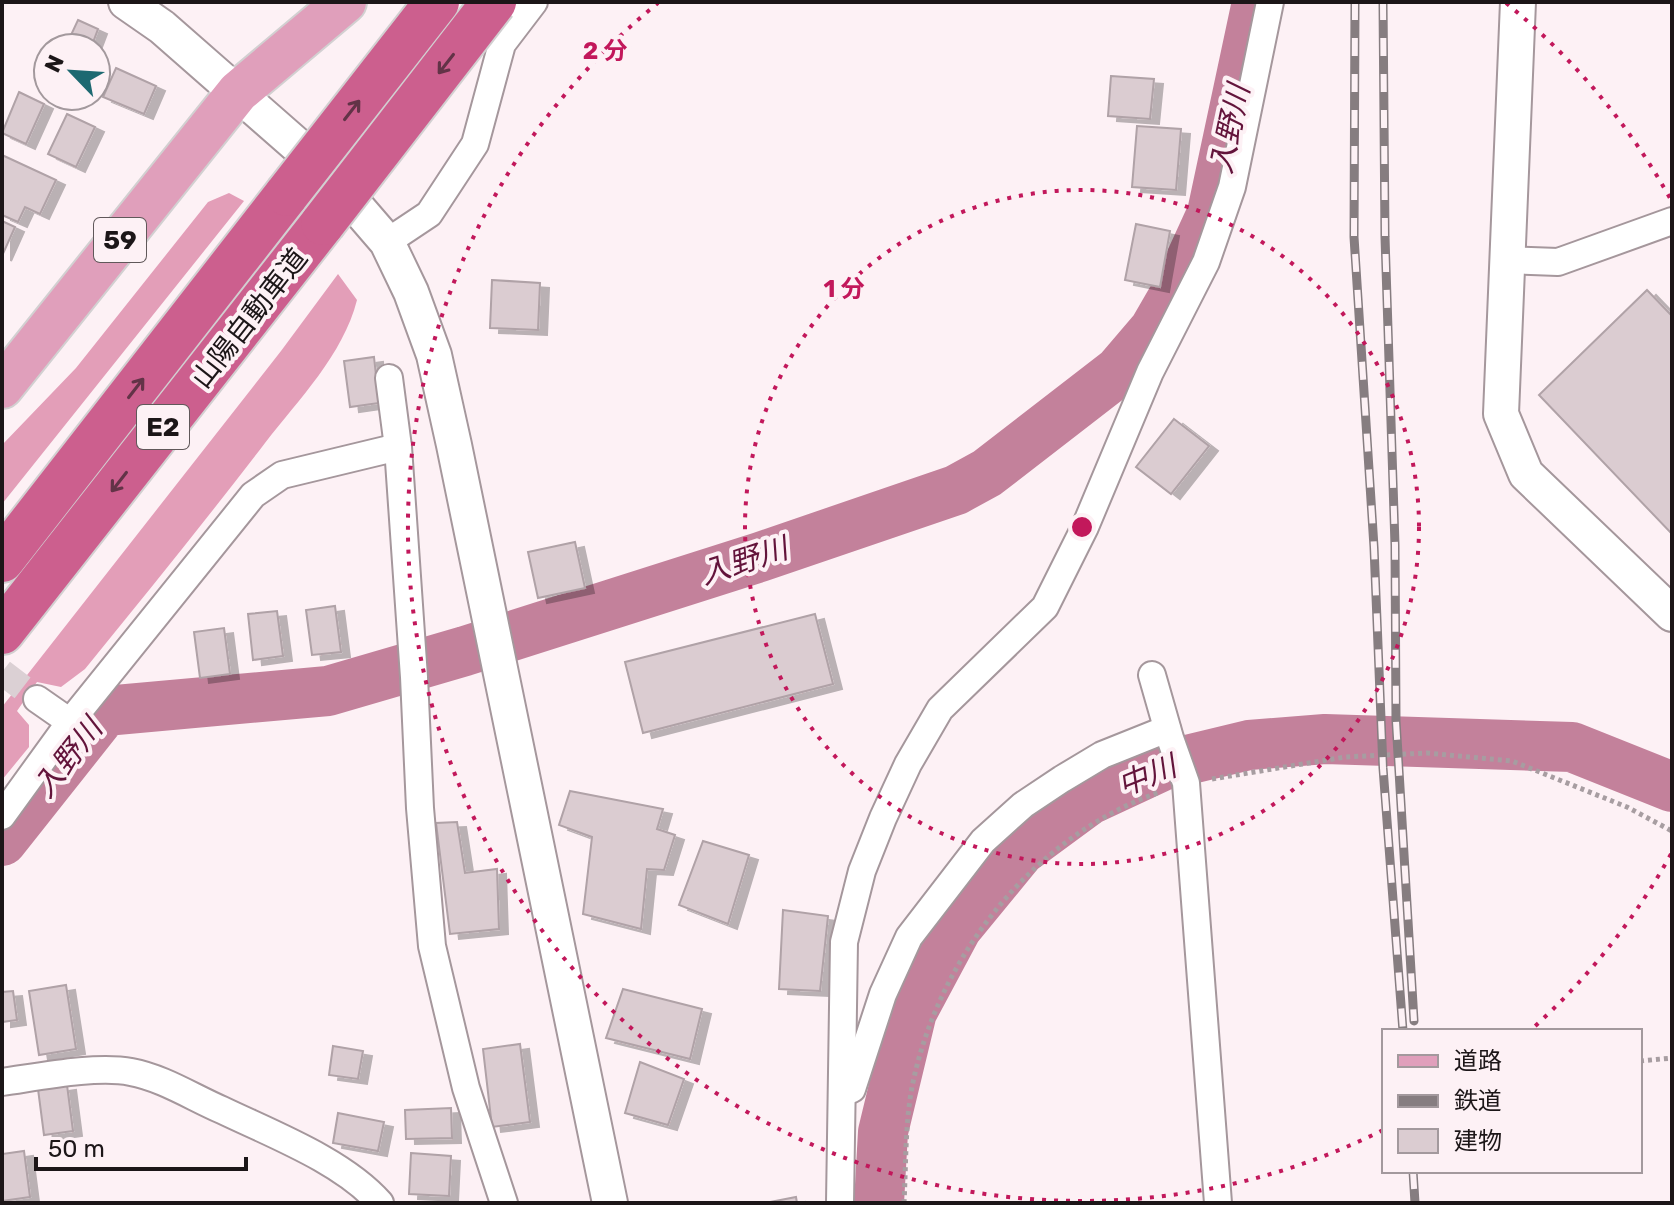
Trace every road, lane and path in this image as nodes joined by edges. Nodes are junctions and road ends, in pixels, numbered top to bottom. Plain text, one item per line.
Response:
1 (126, 2) edge
2 (345, 2) edge
3 (437, 2) edge
4 (494, 2) edge
5 (534, 2) edge
6 (1270, 2) edge
7 (1518, 2) edge
8 (238, 92) junction
9 (1672, 221) edge
10 (387, 242) junction
11 (1507, 260) junction
12 (389, 378) dead end
13 (2, 387) edge
14 (398, 447) junction
15 (2, 560) edge
16 (1672, 614) edge
17 (2, 632) edge
18 (1152, 675) dead end
19 (37, 699) tunnel mouth
20 (70, 722) junction
21 (1168, 734) junction
22 (1184, 778) junction
23 (2, 816) edge
24 (1672, 831) edge
25 (1672, 1058) edge
26 (1642, 1061) edge
27 (2, 1082) edge
28 (842, 1094) junction
29 (380, 1203) edge
30 (504, 1203) edge
31 (610, 1203) edge
32 (840, 1203) edge
33 (904, 1203) edge
34 (1218, 1203) edge

1 - 8 street
2 - 8 main road, 59
15 -> 3 highway, 山陽自動車道 / E2, bridge
4 -> 17 highway, 山陽自動車道 / E2, bridge
5 - 10 street
6 - 28 street
7 - 11 street
8 - 10 street
8 - 13 main road, 59
9 - 11 street
10 - 31 street
11 - 16 street
12 - 14 street
14 - 20 street
14 - 30 street
18 - 21 street
19 - 20 street
20 - 23 street
21 - 22 street
21 - 28 street
22 - 24 path
22 - 33 path
22 - 34 street
25 - 26 path
27 - 29 street
28 - 32 street

